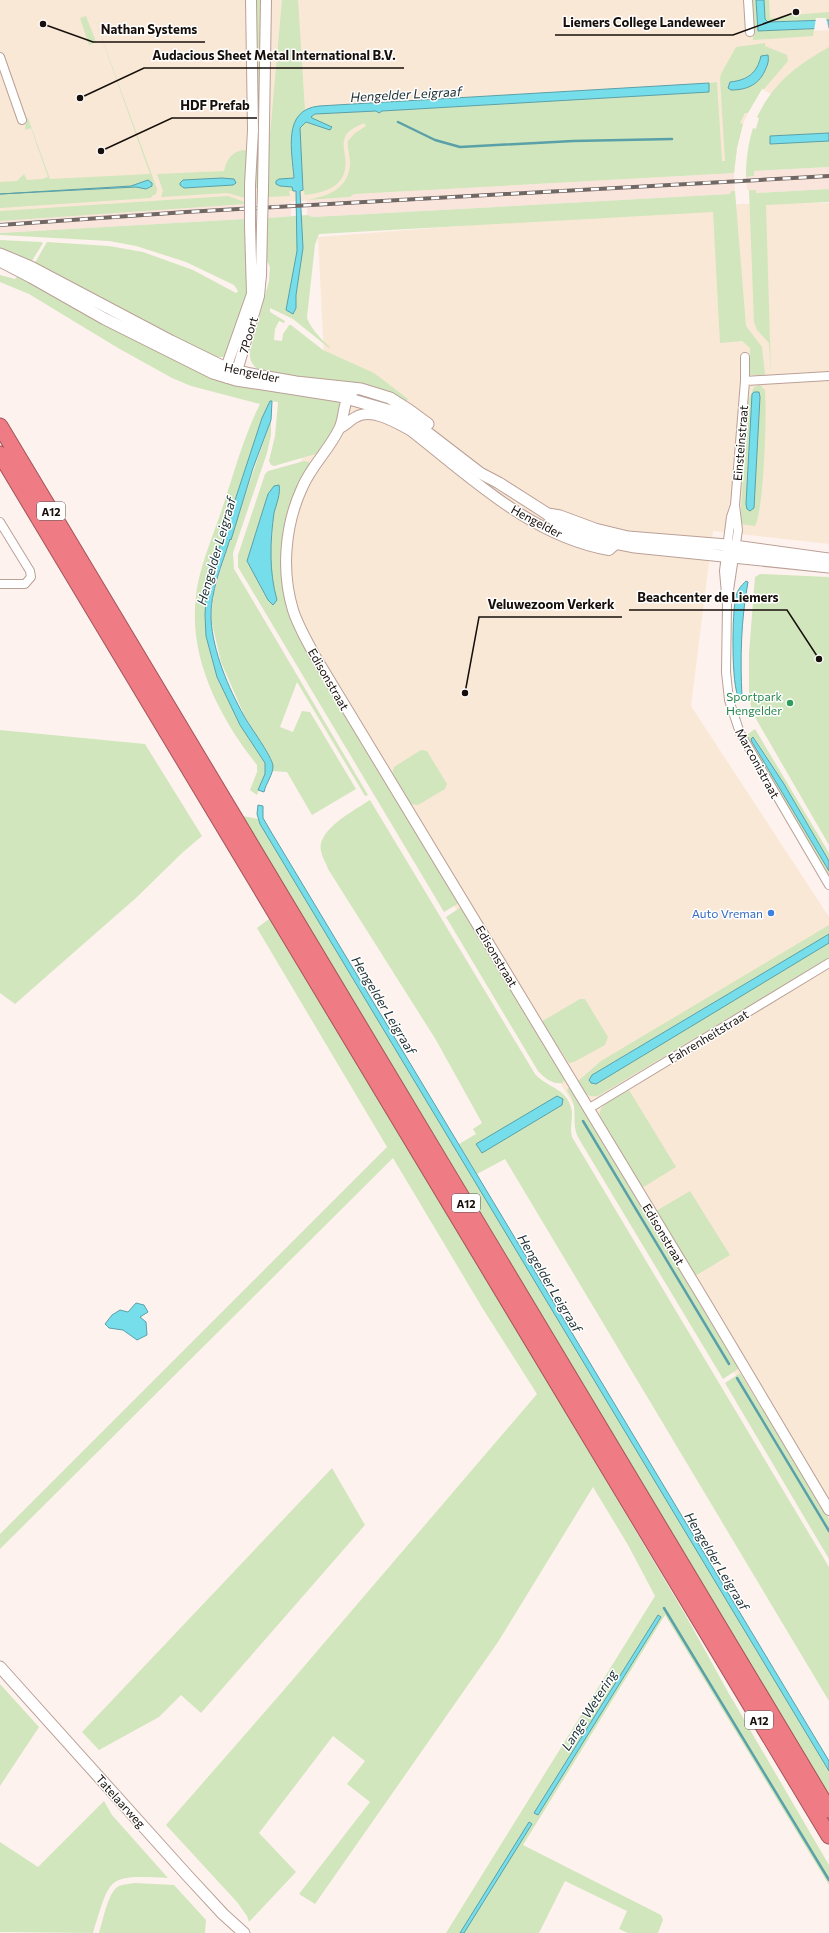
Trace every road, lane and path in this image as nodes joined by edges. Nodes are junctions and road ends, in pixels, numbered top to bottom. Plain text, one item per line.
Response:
1 (251, 0) edge
2 (266, 0) edge
3 (748, 0) edge
4 (750, 32) dead end
5 (0, 57) edge
6 (22, 120) dead end
7 (0, 254) edge
8 (0, 261) edge
9 (746, 357) dead end
10 (230, 372) junction
11 (829, 376) edge
12 (745, 381) junction
13 (361, 389) junction
14 (347, 401) junction
15 (363, 415) junction
16 (0, 426) edge
17 (340, 428) junction
18 (0, 454) edge
19 (499, 483) junction
20 (546, 513) junction
21 (0, 522) edge
22 (616, 544) junction
23 (731, 551) junction
24 (826, 557) edge
25 (829, 567) edge
26 (0, 584) edge
27 (829, 885) edge
28 (829, 963) edge
29 (588, 1109) junction
30 (829, 1510) edge
31 (0, 1667) edge
32 (829, 1810) edge
33 (829, 1836) edge
34 (244, 1933) edge

1 - 10 street, 7Poort, bridge
2 - 10 street, 7Poort, bridge
3 - 4 street
5 - 6 street
7 - 10 main road, Hengelder
8 - 10 main road, Hengelder
9 - 12 street, Einsteinstraat
10 - 13 main road, Hengelder
10 - 14 main road, Hengelder
11 - 12 street
12 - 23 street, Einsteinstraat
13 - 14 street
13 - 19 main road, Hengelder
14 - 15 street, Hengelder
14 - 17 street, Edisonstraat
14 - 19 main road, Hengelder
15 - 17 street
15 - 22 street, Hengelder
16 - 32 highway, A12
17 - 29 street, Edisonstraat
18 - 33 highway, A12
19 - 20 main road, Hengelder
20 - 22 main road, Hengelder
20 - 23 main road, Hengelder
21 - 26 street
22 - 23 main road, Hengelder
23 - 24 main road, Hengelder
23 - 25 main road, Hengelder
23 - 27 street, Marconistraat
28 - 29 street, Fahrenheitstraat
29 - 30 street, Edisonstraat
31 - 34 main road, Tatelaarweg

